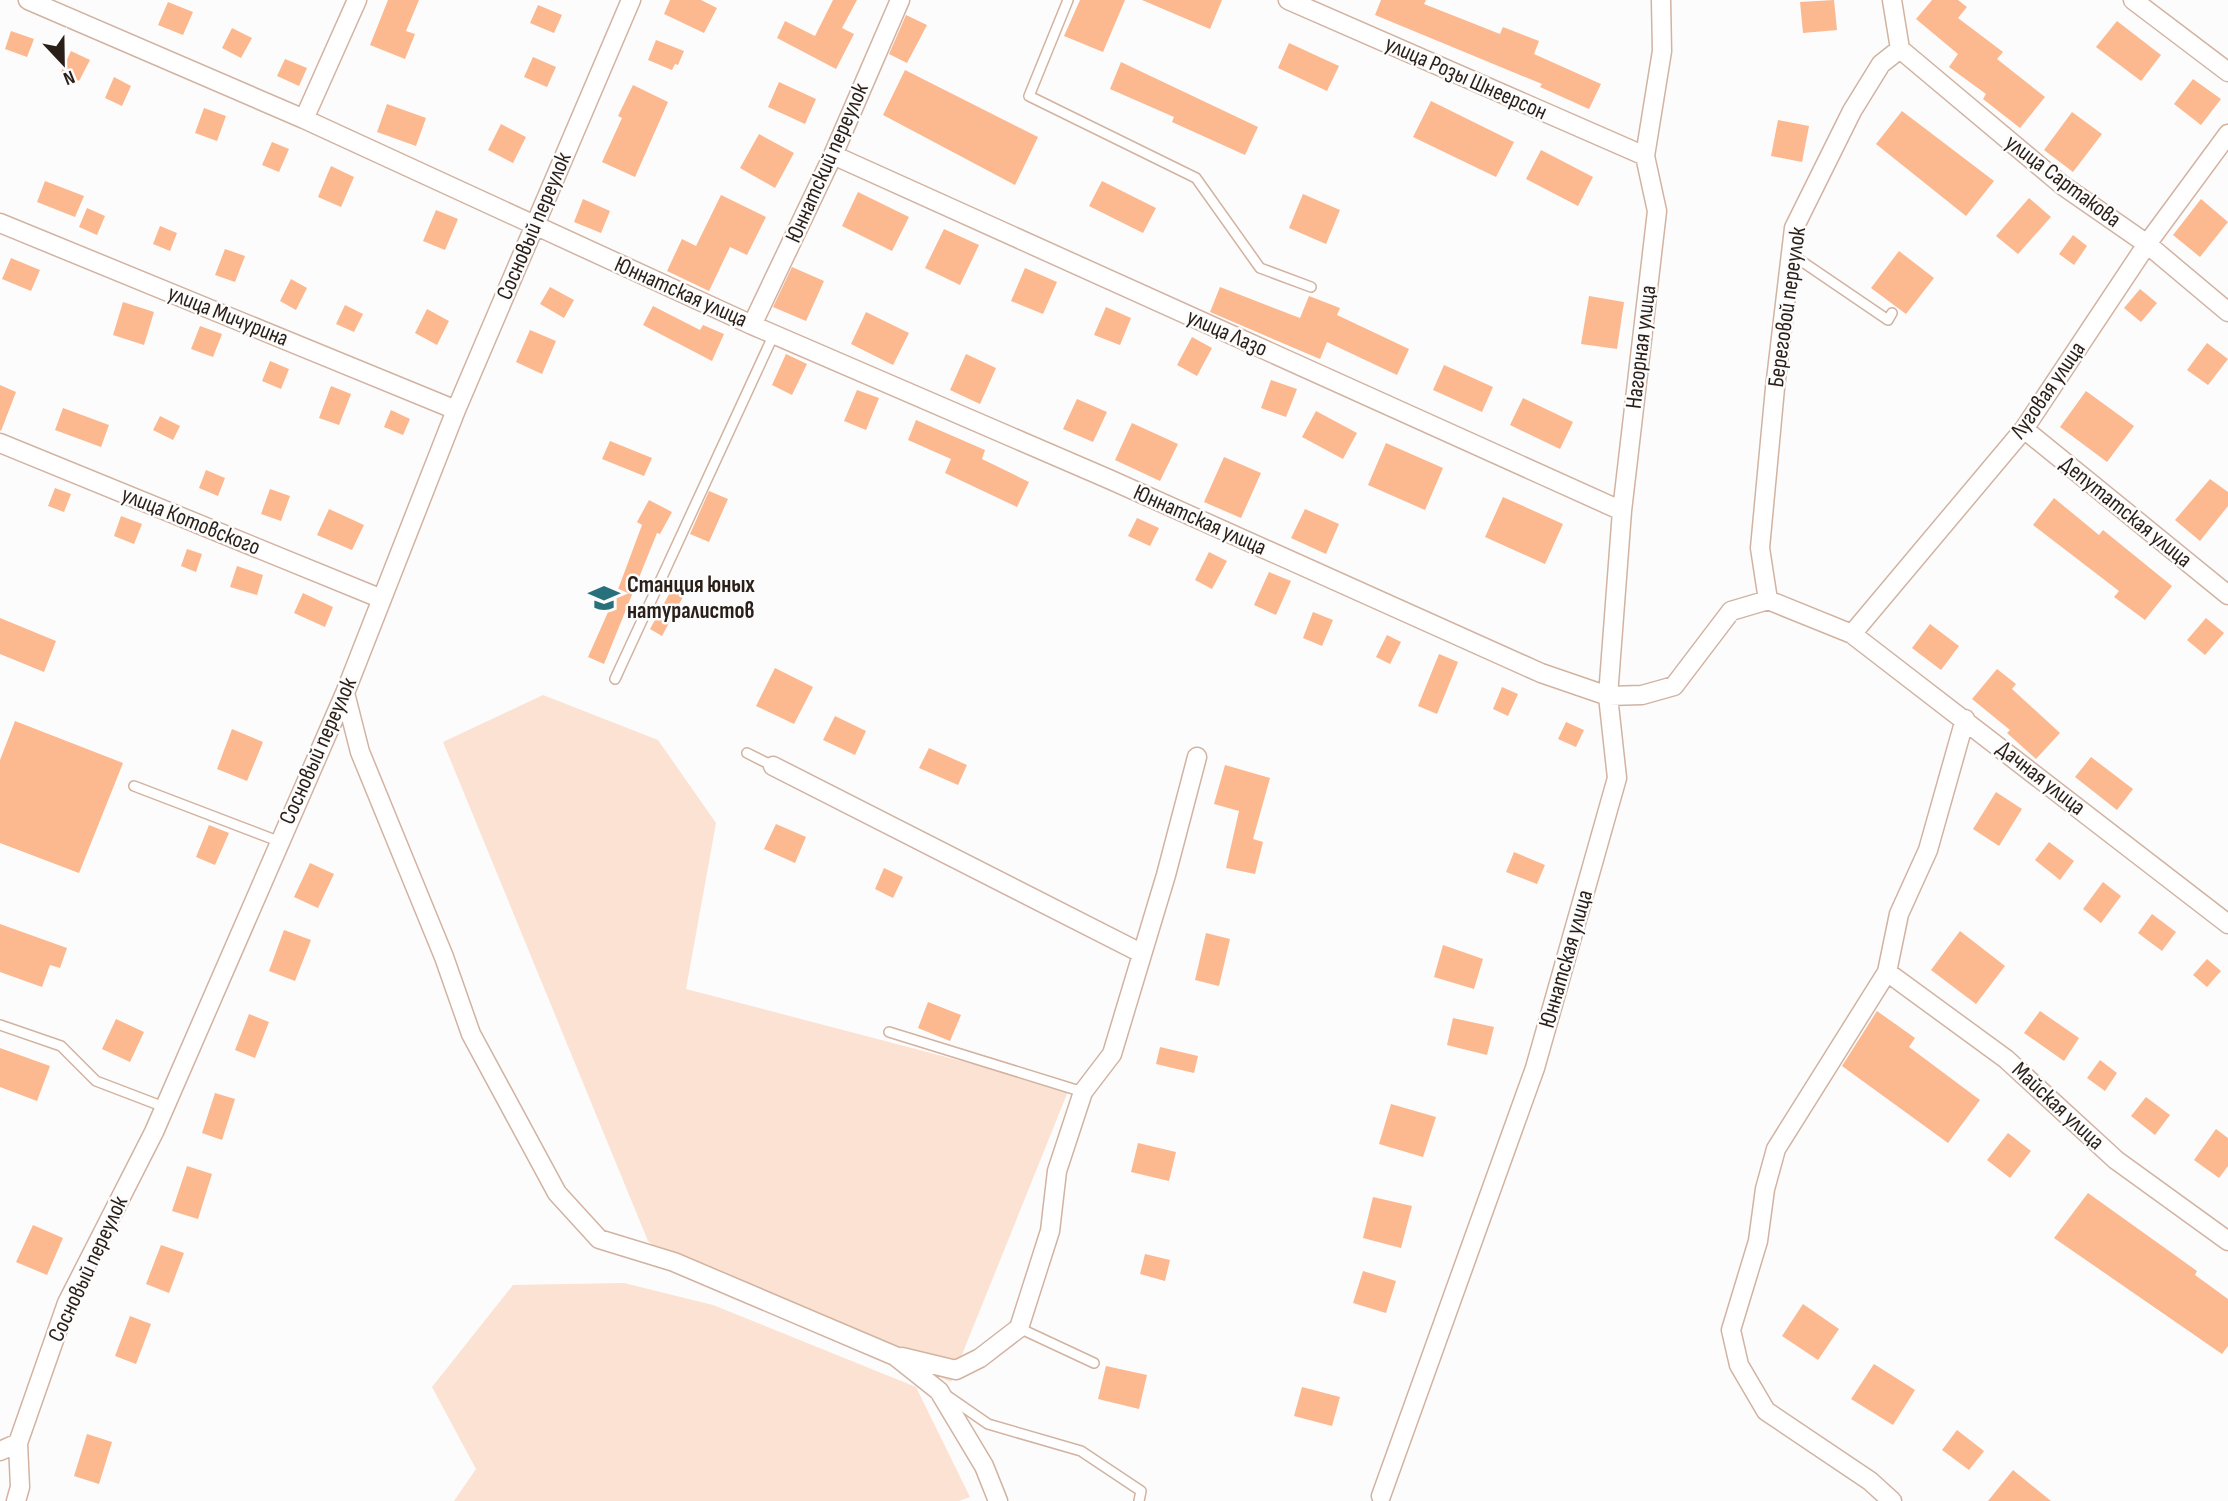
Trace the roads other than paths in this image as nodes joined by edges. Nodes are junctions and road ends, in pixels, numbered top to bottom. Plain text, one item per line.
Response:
1 (28, 0) edge
2 (357, 0) edge
3 (631, 0) edge
4 (900, 0) edge
5 (1068, 0) edge
6 (1288, 0) edge
7 (1661, 0) edge
8 (1892, 0) edge
9 (2133, 0) edge
10 (1900, 49) junction
11 (2228, 72) edge
12 (304, 119) junction
13 (2228, 134) edge
14 (833, 155) junction
15 (1645, 156) junction
16 (0, 223) edge
17 (534, 225) junction
18 (2147, 244) junction
19 (1791, 254) junction
20 (1311, 287) dead end
21 (2228, 312) edge
22 (1892, 313) dead end
23 (752, 325) junction
24 (775, 333) junction
25 (456, 410) junction
26 (2024, 429) junction
27 (0, 443) edge
28 (1622, 512) junction
29 (2228, 595) edge
30 (382, 599) junction
31 (1768, 600) junction
32 (1852, 634) junction
33 (615, 679) dead end
34 (345, 693) junction
35 (1608, 696) junction
36 (1965, 719) junction
37 (747, 753) dead end
38 (1197, 757) dead end
39 (773, 766) joint
40 (134, 786) dead end
41 (278, 841) junction
42 (2228, 923) edge
43 (1141, 953) junction
44 (1887, 972) junction
45 (0, 1025) edge
46 (889, 1032) dead end
47 (1083, 1092) junction
48 (164, 1107) junction
49 (2228, 1241) edge
50 (1019, 1328) junction
51 (895, 1356) junction
52 (1094, 1363) dead end
53 (939, 1391) junction
54 (18, 1443) junction
55 (0, 1451) edge
56 (1381, 1496) dead end
57 (16, 1501) edge
58 (998, 1501) edge
59 (1139, 1501) edge
60 (1892, 1501) edge

1 - 12 street, Юннатская улица
2 - 12 street
3 - 17 street, Сосновый переулок
4 - 14 street, Юннатский переулок
5 - 20 lane
6 - 15 street, улица Розы Шнеерсон
7 - 15 street, Нагорная улица
8 - 10 street
9 - 11 street
10 - 18 street, улица Сартакова
10 - 19 street, Береговой переулок
12 - 17 street, Юннатская улица
13 - 18 street, Луговая улица
14 - 23 street, Юннатский переулок
14 - 28 street, улица Лазо
15 - 28 street, Нагорная улица
16 - 25 street, улица Мичурина
17 - 23 street, Юннатская улица
17 - 25 street, Сосновый переулок
18 - 21 street, улица Сартакова
18 - 26 street, Луговая улица
19 - 22 lane
19 - 31 street, Береговой переулок
23 - 24 street, Юннатская улица
24 - 33 lane
24 - 35 street, Юннатская улица
25 - 30 street, Сосновый переулок
26 - 29 street, Депутатская улица
26 - 32 street, Луговая улица
27 - 30 street, улица Котовского
28 - 35 street, Нагорная улица
30 - 34 street, Сосновый переулок
31 - 32 street, Дачная улица
31 - 35 street
32 - 36 street, Дачная улица
34 - 41 street, Сосновый переулок
34 - 51 street
35 - 56 street, Юннатская улица
36 - 42 street, Дачная улица
36 - 44 street
37 - 39 lane
38 - 43 street
39 - 43 street
40 - 41 lane
41 - 48 street, Сосновый переулок
43 - 47 street
44 - 49 street, Майская улица
44 - 60 street
45 - 48 lane
46 - 47 lane
47 - 50 street
48 - 54 street, Сосновый переулок
50 - 51 street
50 - 52 lane
51 - 53 street
53 - 58 street
53 - 59 lane
54 - 55 street
54 - 57 street, Сосновый переулок

